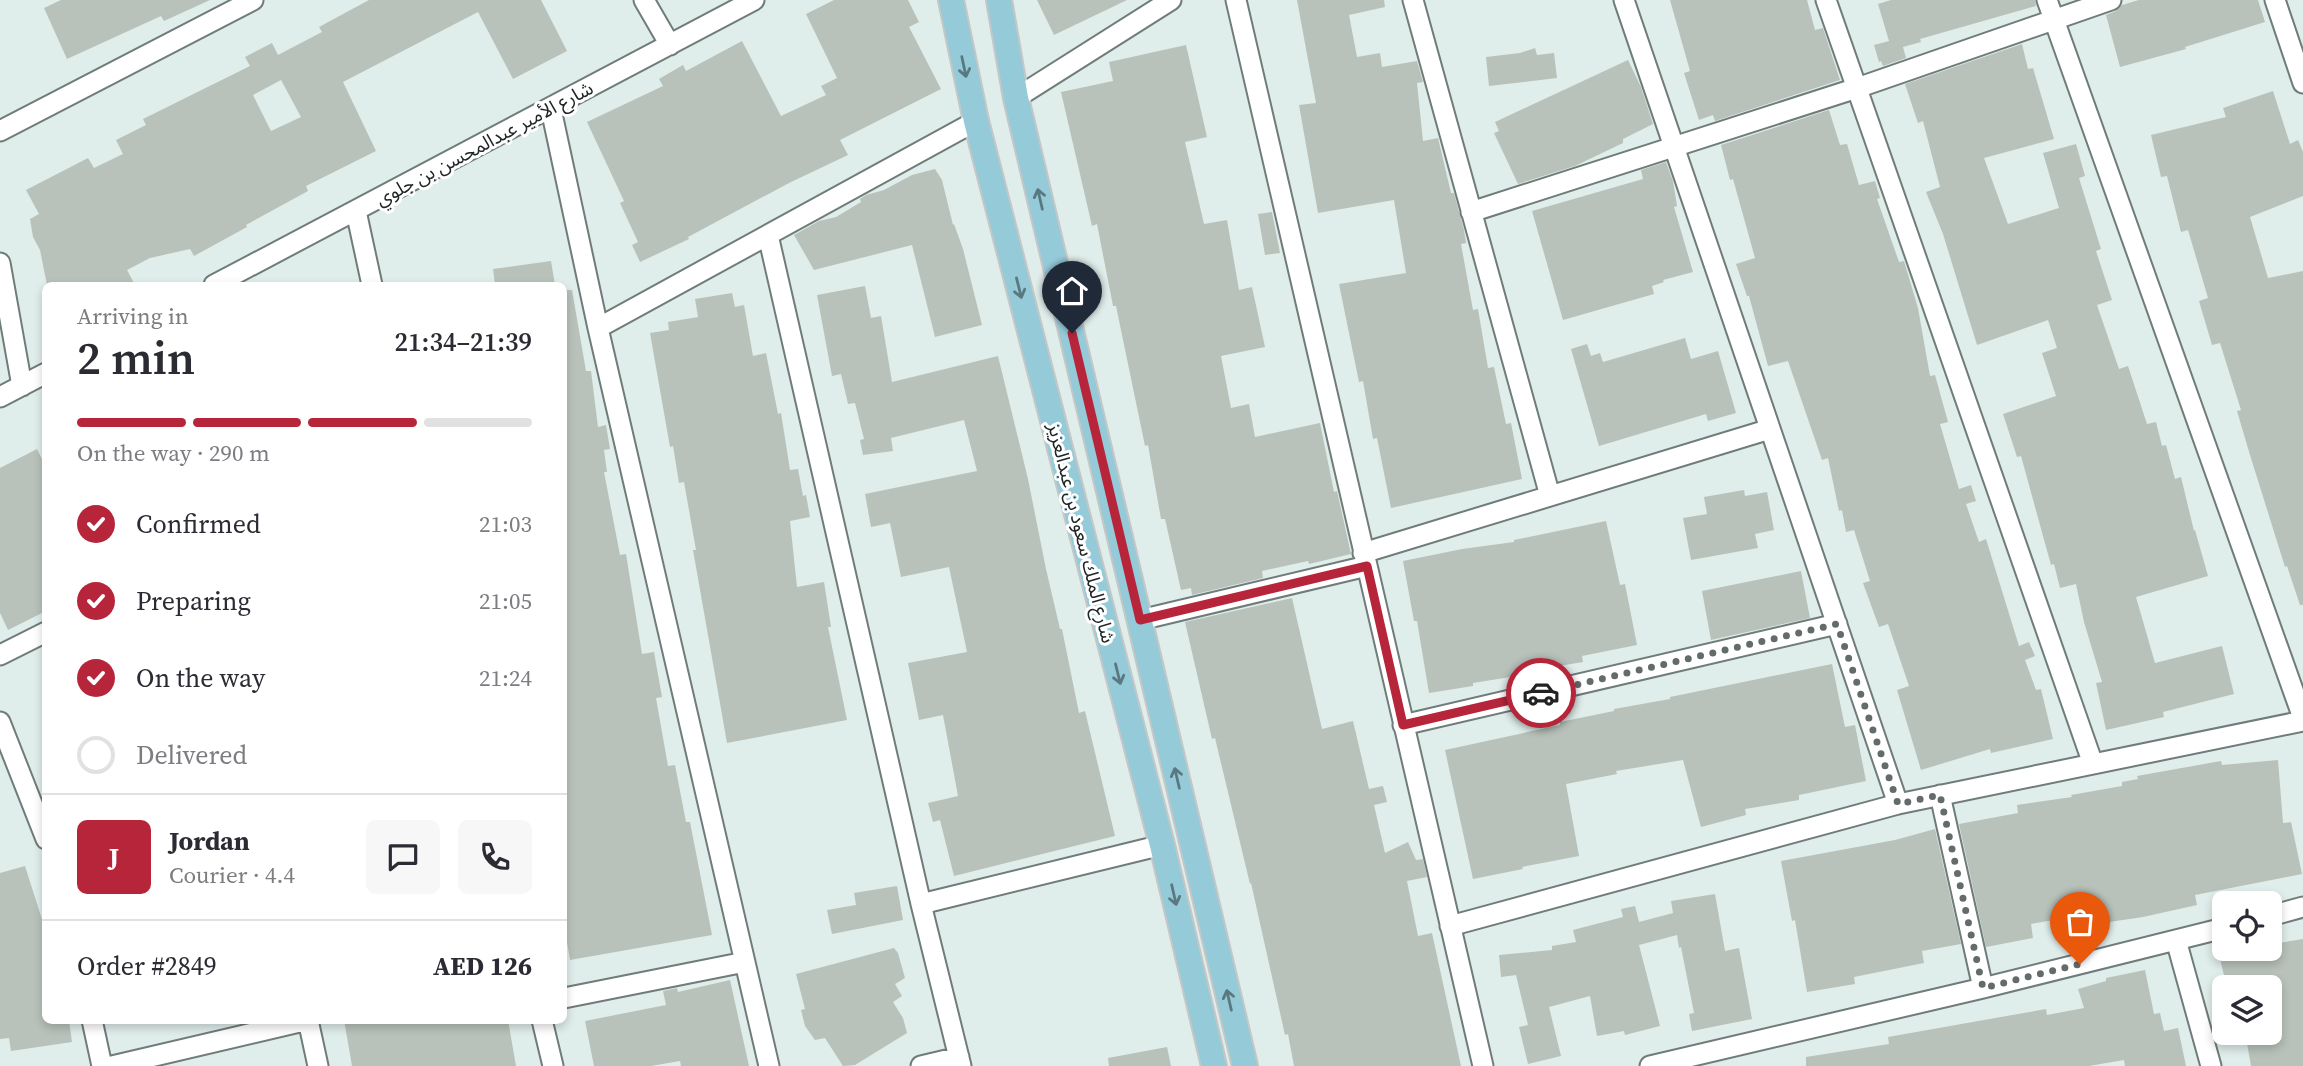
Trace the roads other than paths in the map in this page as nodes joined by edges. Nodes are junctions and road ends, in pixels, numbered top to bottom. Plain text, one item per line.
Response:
1 (253, 0) edge
2 (644, 0) edge
3 (754, 0) edge
4 (951, 0) edge
5 (999, 0) edge
6 (1171, 0) edge
7 (1236, 0) edge
8 (1413, 0) edge
9 (1624, 0) edge
10 (1826, 0) edge
11 (2111, 0) edge
12 (2275, 0) edge
13 (2050, 9) edge
14 (670, 45) junction
15 (2303, 83) edge
16 (1857, 88) junction
17 (1016, 98) junction
18 (551, 109) junction
19 (976, 121) junction
20 (0, 131) edge
21 (1674, 147) junction
22 (356, 211) junction
23 (1471, 212) junction
24 (768, 235) junction
25 (0, 262) edge
26 (220, 282) edge
27 (371, 282) edge
28 (598, 328) junction
29 (42, 375) edge
30 (22, 386) junction
31 (0, 397) edge
32 (1770, 429) junction
33 (1550, 496) junction
34 (1365, 560) junction
35 (1140, 620) junction
36 (1837, 624) junction
37 (42, 634) edge
38 (0, 655) edge
39 (2303, 720) edge
40 (0, 722) edge
41 (1403, 725) junction
42 (2092, 764) junction
43 (1940, 795) junction
44 (1898, 804) junction
45 (42, 829) edge
46 (1162, 845) junction
47 (921, 904) junction
48 (2303, 907) edge
49 (2282, 913) edge
50 (1450, 926) junction
51 (2212, 931) edge
52 (2176, 940) junction
53 (745, 962) junction
54 (1983, 988) junction
55 (567, 997) edge
56 (93, 1024) edge
57 (291, 1024) edge
58 (309, 1024) edge
59 (543, 1024) edge
60 (960, 1062) edge
61 (1683, 1062) edge
62 (102, 1066) edge
63 (112, 1066) edge
64 (318, 1066) edge
65 (554, 1066) edge
66 (769, 1066) edge
67 (921, 1066) edge
68 (1214, 1066) edge
69 (1245, 1066) edge
70 (1483, 1066) edge
71 (1650, 1066) edge
72 (2211, 1066) edge

1 - 20 street
2 - 14 street
3 - 14 street, شارع الأمير عبدالمحسن بن جلوي
4 -> 19 main road, شارع الملك سعود بن عبدالعزيز
5 - 17 main road, شارع الملك سعود بن عبدالعزيز
6 - 17 street
7 - 34 street
8 - 23 street
9 - 21 street
10 - 16 street
11 - 13 street
12 - 15 street
13 - 16 street
13 - 39 street
14 - 18 street, شارع الأمير عبدالمحسن بن جلوي
16 - 21 street
16 - 42 street
35 -> 17 main road, شارع الملك سعود بن عبدالعزيز
18 - 22 street, شارع الأمير عبدالمحسن بن جلوي
18 - 28 street
19 - 24 street
19 -> 46 main road, شارع الملك سعود بن عبدالعزيز
21 - 23 street
21 - 32 street
22 - 26 street, شارع الأمير عبدالمحسن بن جلوي
22 - 27 street
23 - 33 street
24 - 28 street
24 - 47 street
25 - 30 street
28 - 53 street
29 - 30 street
30 - 31 street
32 - 33 street
32 - 36 street
33 - 34 street
34 - 35 street
34 - 41 street
69 -> 35 main road, شارع الملك سعود بن عبدالعزيز
36 - 41 street
36 - 44 street
37 - 38 street
39 - 42 street
40 - 45 street
41 - 50 street
42 - 43 street
43 - 44 street
43 - 54 street
44 - 50 street
46 - 47 street
46 -> 68 main road, شارع الملك سعود بن عبدالعزيز
47 - 60 street
48 - 49 street
50 - 70 street
51 - 52 street
52 - 54 street
52 - 72 street
53 - 55 street
53 - 66 street
54 - 61 street
56 - 62 street
57 - 63 street
58 - 64 street
59 - 65 street
60 - 67 street
61 - 71 street

